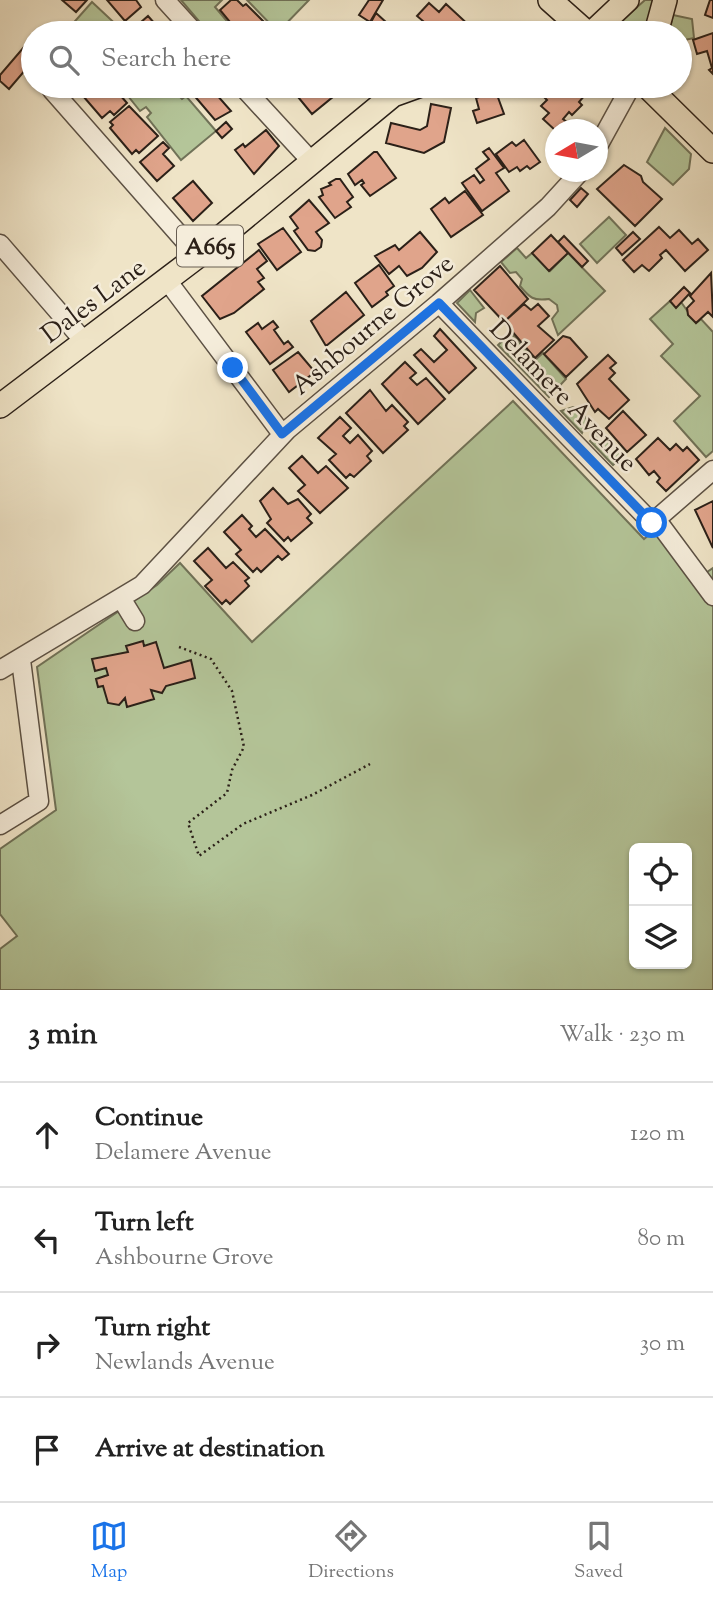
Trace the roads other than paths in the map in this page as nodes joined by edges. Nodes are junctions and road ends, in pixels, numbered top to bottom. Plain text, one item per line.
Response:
1 (164, 0) edge
2 (550, 0) edge
3 (627, 0) edge
4 (665, 0) edge
5 (184, 21) edge
6 (574, 21) edge
7 (605, 21) edge
8 (659, 21) edge
9 (59, 98) edge
10 (253, 98) edge
11 (389, 98) edge
12 (624, 98) edge
13 (668, 98) edge
14 (608, 127) edge
15 (713, 151) edge
16 (312, 162) junction
17 (571, 182) edge
18 (0, 244) edge
19 (198, 256) junction
20 (166, 279) junction
21 (439, 303) junction
22 (83, 340) junction
23 (0, 406) edge
24 (282, 434) junction
25 (713, 470) edge
26 (654, 521) junction
27 (713, 596) edge
28 (121, 598) junction
29 (135, 621) dead end
30 (21, 660) junction
31 (0, 670) edge
32 (0, 825) edge

1 - 5 street
2 - 6 main road
3 - 7 main road
4 - 8 main road
9 - 19 street
10 - 16 street
11 - 16 main road, Dales Lane / A665
12 - 14 street
13 - 15 main road
16 - 19 main road, Dales Lane / A665
17 - 21 street, Ashbourne Grove
18 - 22 street
19 - 20 main road, Dales Lane / A665
20 - 22 main road, Dales Lane / A665
20 - 24 street
21 - 24 street, Ashbourne Grove
21 - 26 street, Delamere Avenue
22 - 23 main road, Dales Lane / A665
24 - 28 street, Ashbourne Grove
25 - 26 street
26 - 27 street, Delamere Avenue
28 - 29 street
28 - 30 street, Ashbourne Grove
30 - 31 street, Ashbourne Grove
30 - 32 street

